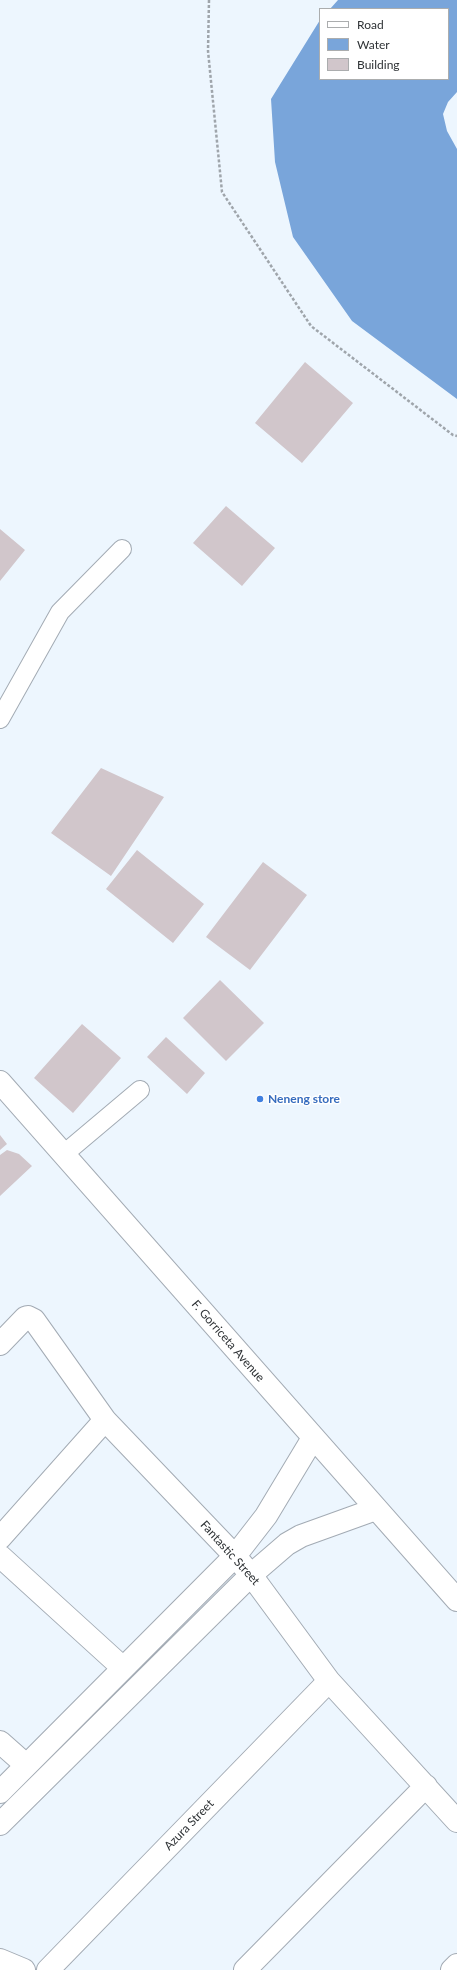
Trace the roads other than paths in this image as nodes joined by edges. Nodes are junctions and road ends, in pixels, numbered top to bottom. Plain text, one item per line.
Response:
1 (122, 549) dead end
2 (0, 719) edge
3 (0, 1082) edge
4 (140, 1090) dead end
5 (64, 1154) junction
6 (0, 1344) edge
7 (105, 1420) junction
8 (313, 1438) junction
9 (376, 1509) junction
10 (0, 1538) edge
11 (0, 1556) edge
12 (235, 1556) junction
13 (251, 1574) junction
14 (457, 1600) edge
15 (123, 1668) junction
16 (329, 1681) junction
17 (0, 1742) edge
18 (26, 1765) junction
19 (426, 1786) junction
20 (0, 1792) edge
21 (457, 1821) edge
22 (0, 1824) edge
23 (0, 1960) edge
24 (457, 1965) edge
25 (24, 1970) edge
26 (48, 1970) edge
27 (245, 1970) edge
28 (452, 1970) edge

1 - 2 lane
3 - 5 street, F. Gorriceta Avenue
4 - 5 lane
5 - 8 street, F. Gorriceta Avenue
6 - 7 street, Fantastic Street
7 - 10 street
7 - 12 street, Fantastic Street
8 - 9 street, F. Gorriceta Avenue
8 - 12 street
9 - 13 street
9 - 14 street, F. Gorriceta Avenue
11 - 15 street
12 - 13 street, Fantastic Street
12 - 15 street
13 - 16 street, Fantastic Street
13 - 22 street
15 - 18 street
16 - 19 street, Fantastic Street
16 - 26 street, Azura Street
17 - 18 street
18 - 20 street
19 - 21 street, Fantastic Street
19 - 27 street
23 - 25 street
24 - 28 street

